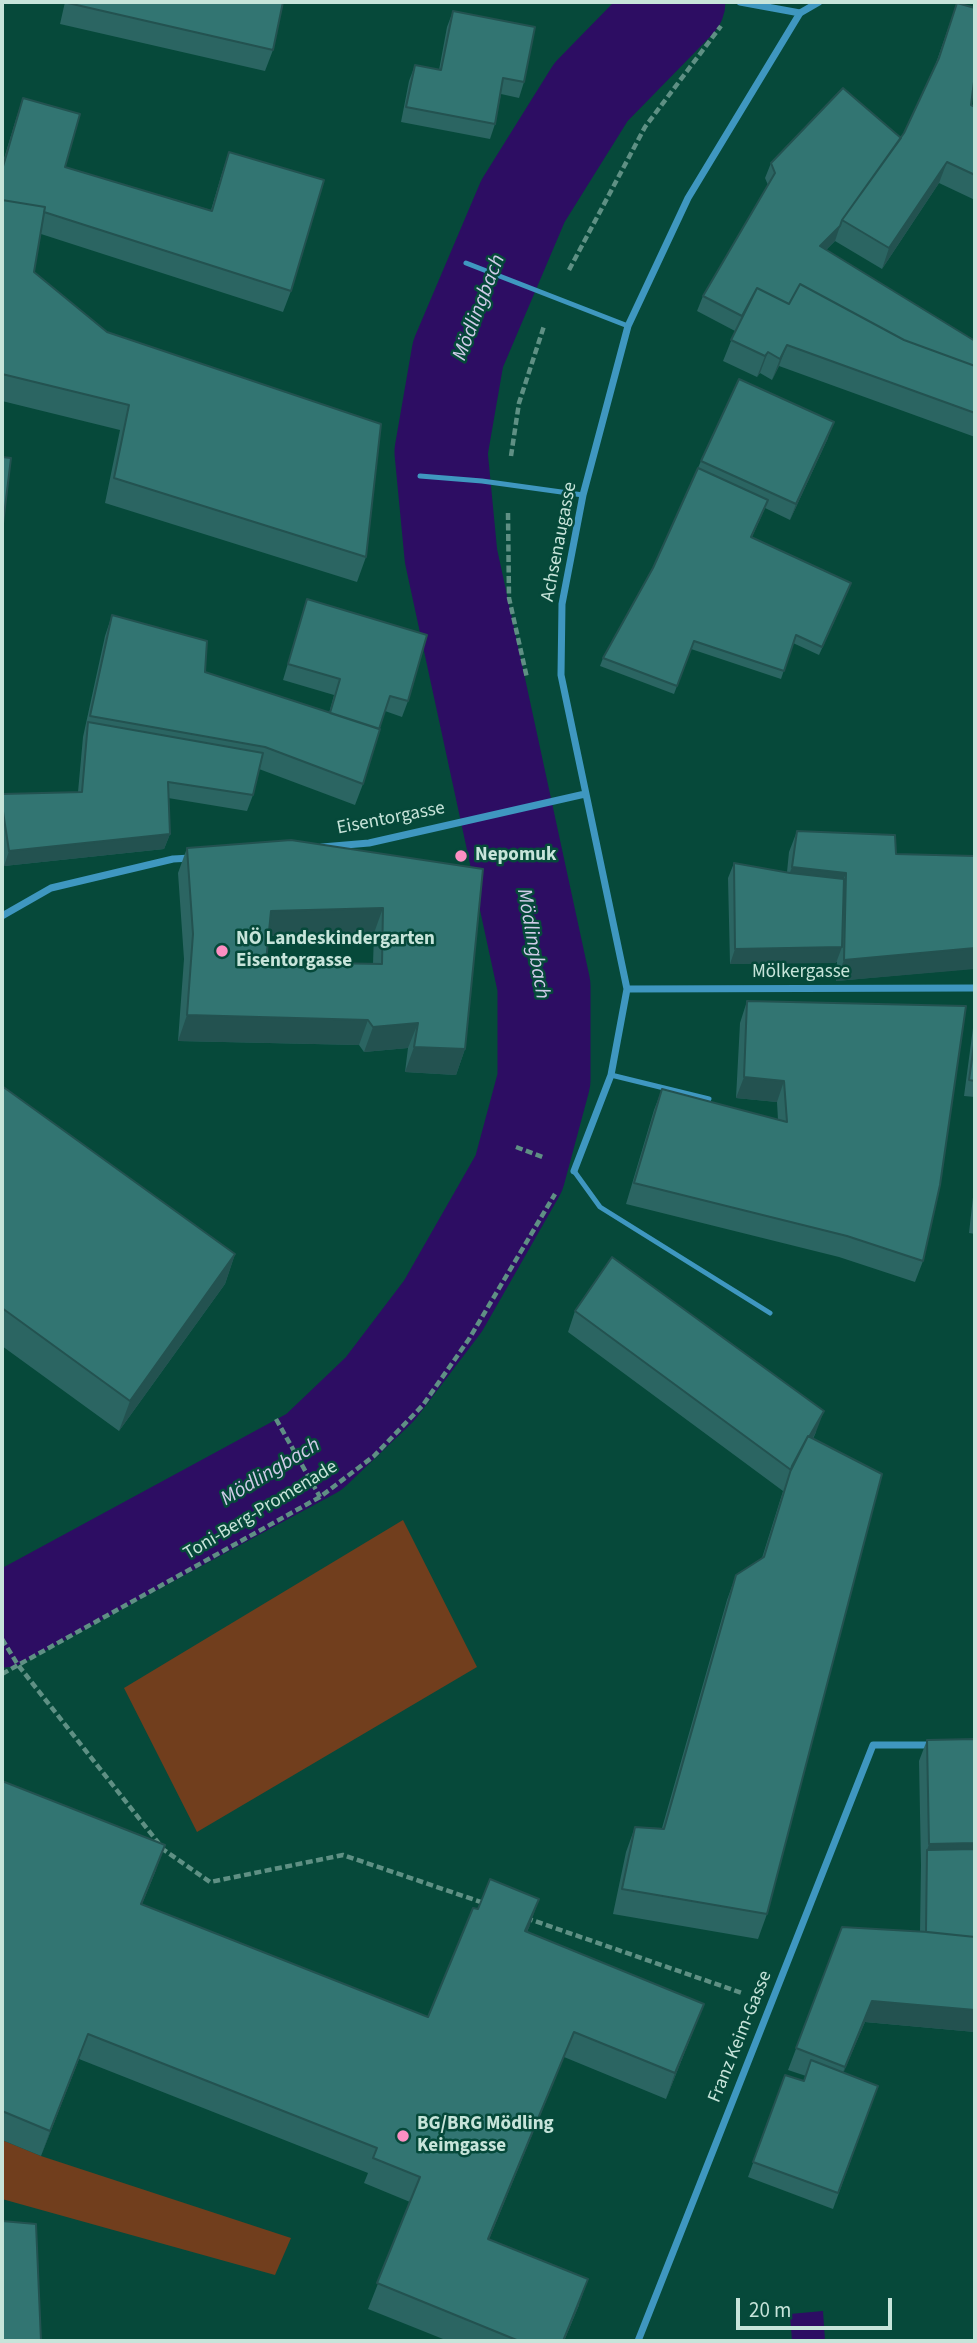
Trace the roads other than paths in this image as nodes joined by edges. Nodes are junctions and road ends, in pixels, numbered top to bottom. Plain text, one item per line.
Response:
1 (740, 2) edge
2 (819, 2) edge
3 (800, 13) junction
4 (466, 263) dead end
5 (628, 326) junction
6 (420, 476) dead end
7 (583, 495) junction
8 (585, 794) junction
9 (317, 847) edge
10 (199, 857) edge
11 (2, 916) edge
12 (975, 988) edge
13 (627, 989) junction
14 (611, 1075) junction
15 (709, 1098) edge
16 (574, 1171) joint
17 (769, 1313) dead end
18 (937, 1745) edge
19 (638, 2341) edge

1 - 3 street
2 - 3 street
3 - 5 street, Achsenaugasse
4 - 5 lane
5 - 7 street, Achsenaugasse
6 - 7 lane
7 - 8 street, Achsenaugasse
8 - 9 street, Eisentorgasse
8 - 13 street, Achsenaugasse
10 - 11 street
12 - 13 street, Mölkergasse
13 - 14 street, Achsenaugasse
14 - 15 lane
14 - 16 street, Achsenaugasse
16 - 17 lane
18 - 19 street, Franz Keim-Gasse

